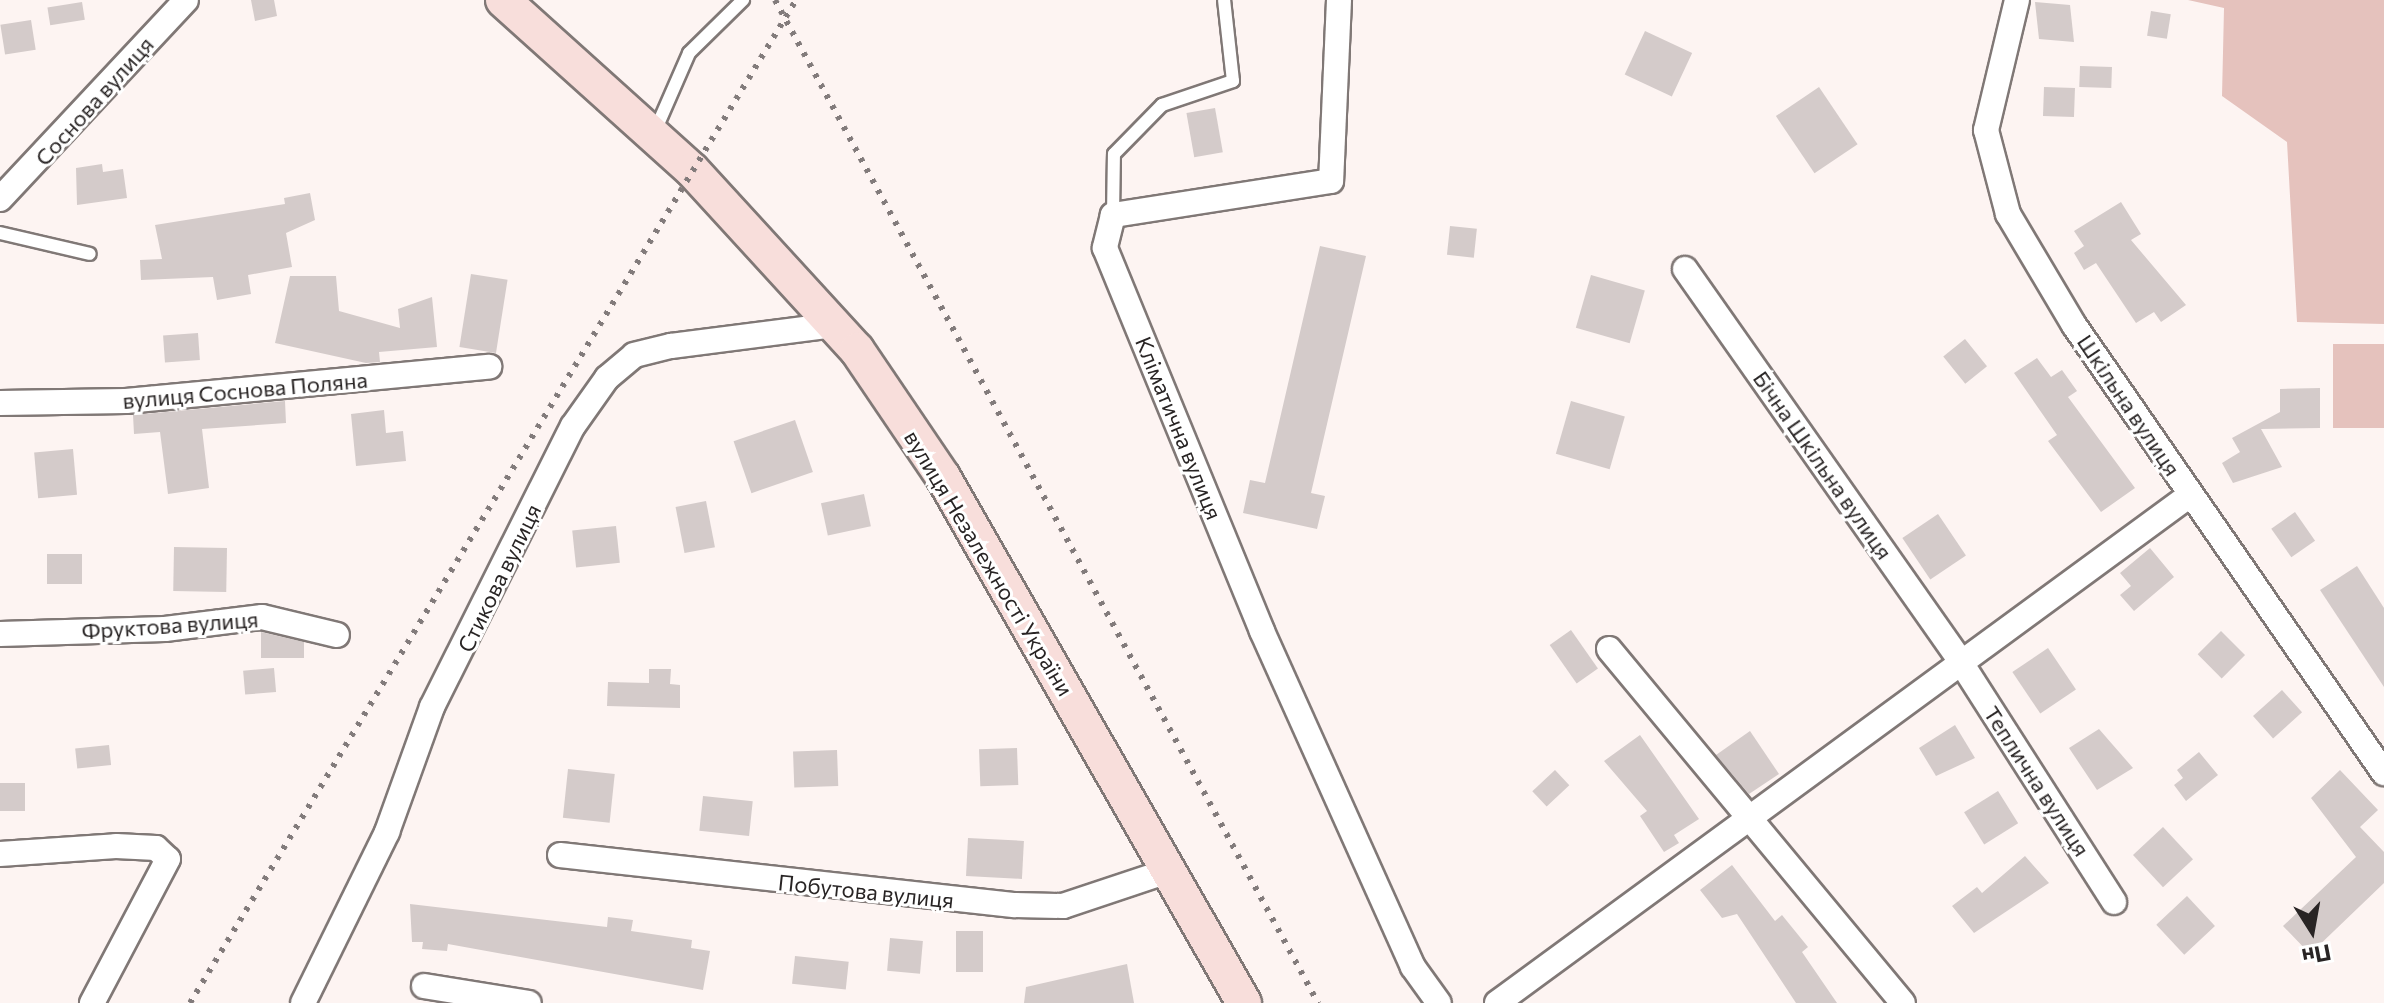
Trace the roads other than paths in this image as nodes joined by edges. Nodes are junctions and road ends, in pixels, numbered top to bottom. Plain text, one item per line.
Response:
1 (186, 0) edge
2 (503, 0) edge
3 (743, 0) edge
4 (1224, 0) edge
5 (1339, 0) edge
6 (2017, 0) edge
7 (653, 138) junction
8 (0, 199) edge
9 (1113, 215) junction
10 (0, 233) edge
11 (90, 254) dead end
12 (1685, 269) dead end
13 (836, 325) junction
14 (489, 367) dead end
15 (0, 403) edge
16 (2190, 495) junction
17 (0, 634) edge
18 (337, 635) dead end
19 (1609, 649) dead end
20 (1960, 661) junction
21 (2380, 762) edge
22 (1743, 818) junction
23 (0, 854) edge
24 (560, 855) dead end
25 (1168, 871) junction
26 (2114, 902) dead end
27 (424, 986) dead end
28 (92, 1003) edge
29 (303, 1003) edge
30 (529, 1003) edge
31 (1244, 1003) edge
32 (1439, 1003) edge
33 (1497, 1003) edge
34 (1903, 1003) edge

1 - 8 street, Соснова вулиця
2 - 7 main road, вулиця Незалежності України
3 - 7 lane
4 - 9 lane
5 - 9 street
6 - 16 street, Шкільна вулиця
7 - 13 main road, вулиця Незалежності України
9 - 32 street, Кліматична вулиця
10 - 11 lane
12 - 20 street, Бічна Шкільна вулиця
13 - 25 main road, вулиця Незалежності України
13 - 29 street, Стикова вулиця
14 - 15 street, вулиця Соснова Поляна
16 - 20 street
16 - 21 street, Шкільна вулиця
17 - 18 street, Фруктова вулиця
19 - 22 street
20 - 22 street
20 - 26 street, Теплична вулиця
22 - 33 street
22 - 34 street
23 - 28 street
24 - 25 street, Побутова вулиця
25 - 31 main road, вулиця Незалежності України
27 - 30 street

